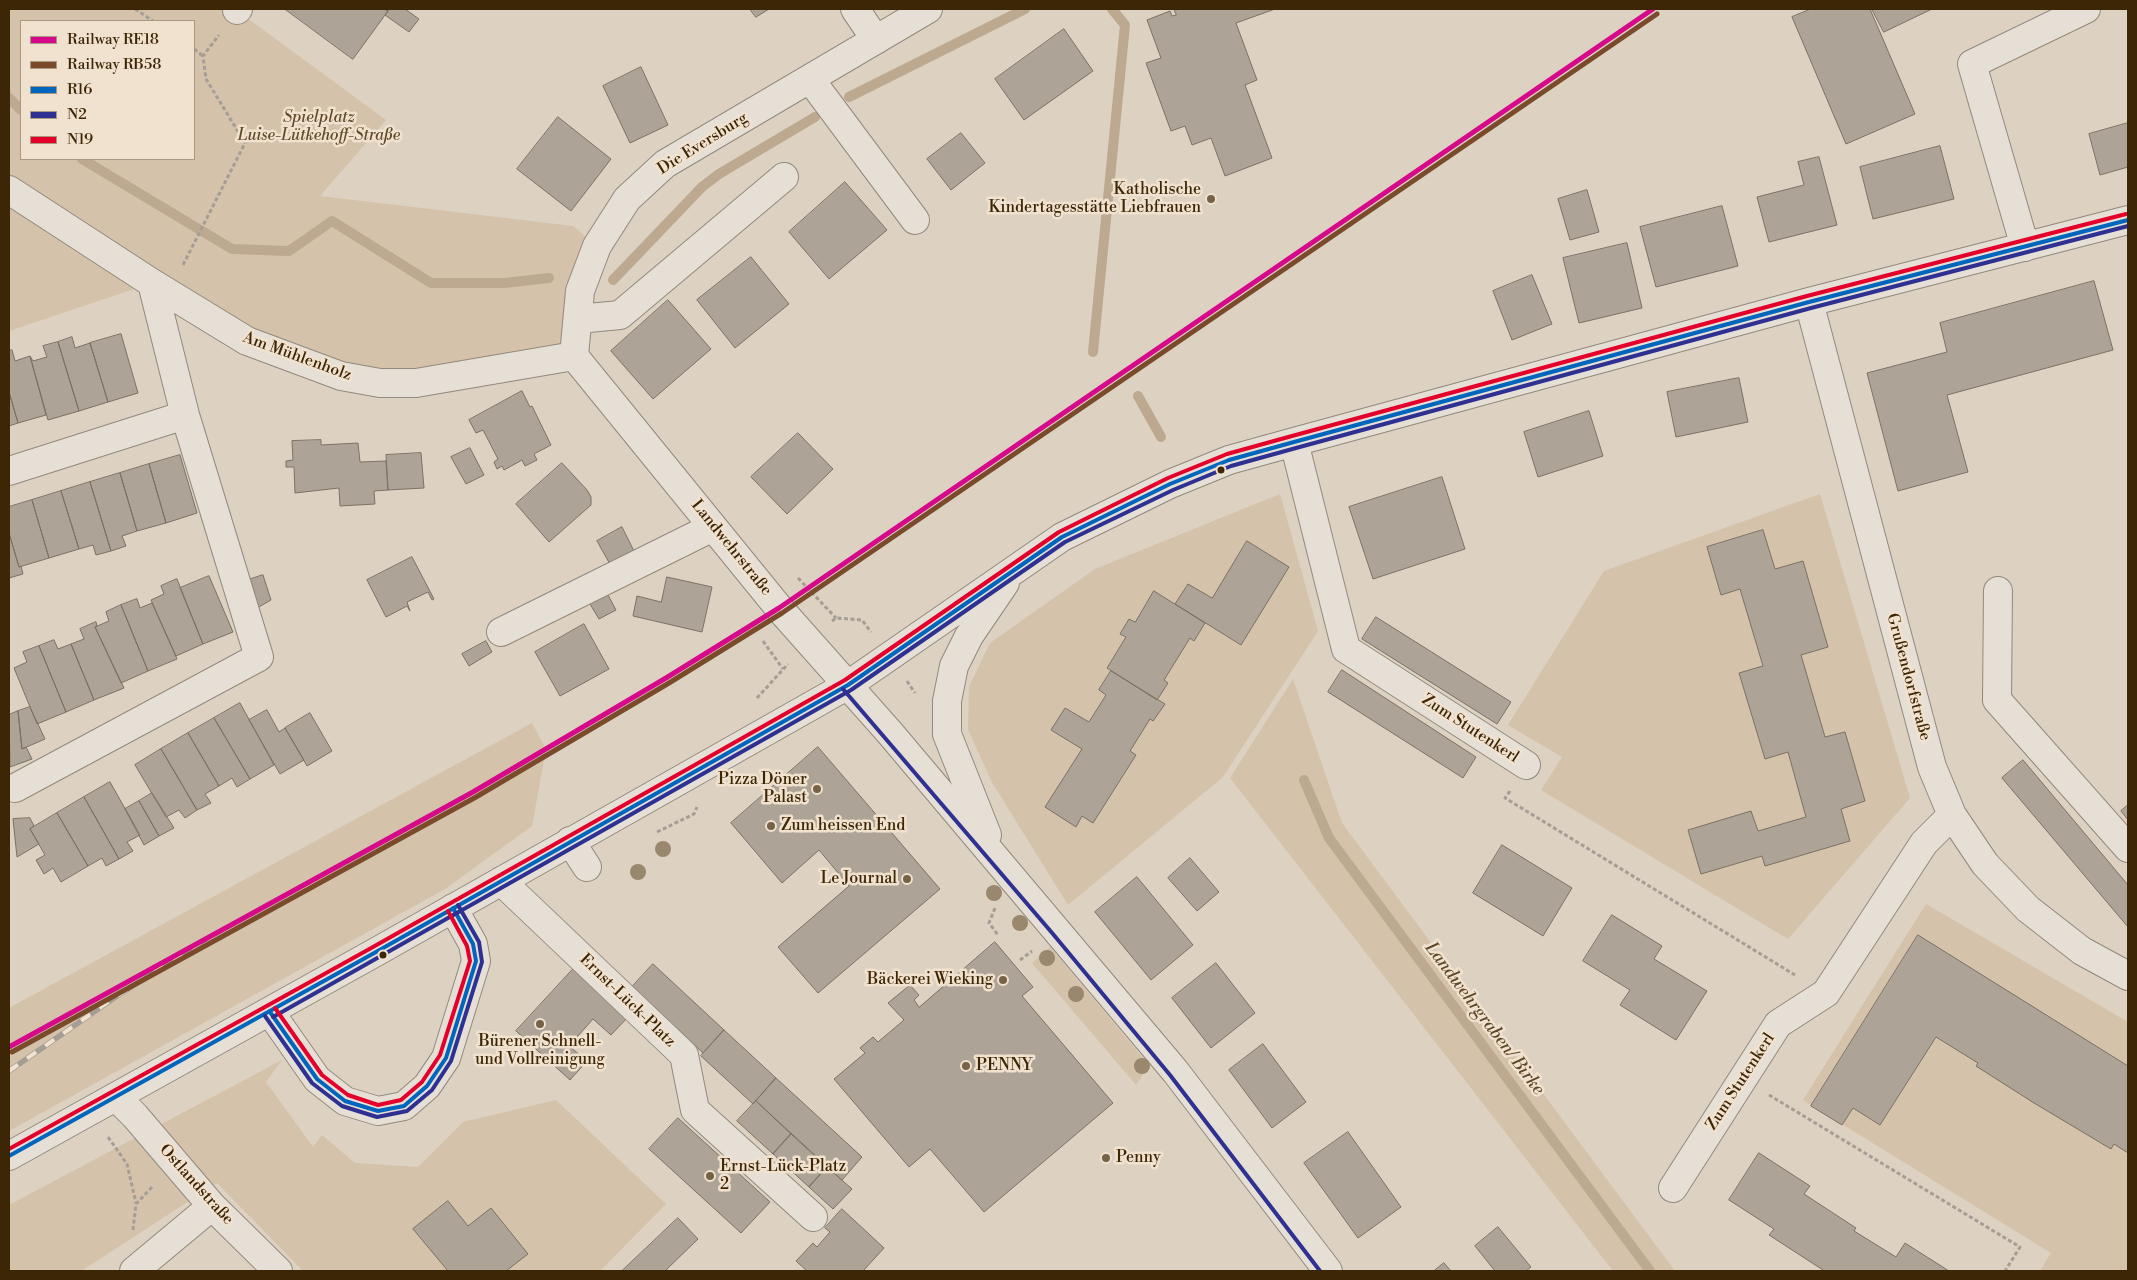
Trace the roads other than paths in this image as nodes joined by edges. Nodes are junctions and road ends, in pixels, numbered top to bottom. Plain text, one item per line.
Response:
1 (855, 9) edge
2 (928, 9) edge
3 (2086, 9) edge
4 (876, 40) junction
5 (810, 78) junction
6 (784, 177) dead end
7 (9, 190) edge
8 (916, 220) dead end
9 (2128, 220) edge
10 (2025, 247) junction
11 (152, 283) junction
12 (1808, 302) junction
13 (578, 319) junction
14 (574, 356) junction
15 (185, 415) junction
16 (1294, 442) junction
17 (9, 472) edge
18 (713, 527) junction
19 (1013, 571) junction
20 (1998, 591) dead end
21 (501, 632) dead end
22 (848, 685) junction
23 (1526, 765) road end
24 (15, 788) dead end
25 (1952, 816) junction
26 (570, 841) junction
27 (2128, 848) edge
28 (994, 855) junction
29 (587, 867) dead end
30 (501, 880) junction
31 (453, 908) junction
32 (2128, 976) edge
33 (270, 1012) junction
34 (116, 1096) junction
35 (9, 1156) edge
36 (1673, 1188) dead end
37 (212, 1206) junction
38 (813, 1217) dead end
39 (134, 1271) edge
40 (278, 1271) edge
41 (1328, 1271) edge

1 - 4 street
2 - 4 street, Die Eversburg
3 - 10 street
4 - 5 street, Die Eversburg
5 - 8 street
5 - 13 street, Die Eversburg
6 - 13 street
7 - 11 street, Am Mühlenholz
9 - 10 street
10 - 12 street
11 - 14 street, Am Mühlenholz
11 - 15 street
12 - 16 street
12 - 25 street, Grußendorfstraße
13 - 14 street, Die Eversburg
14 - 18 street, Landwehrstraße
15 - 17 street
15 - 24 street
16 - 19 street
16 - 23 street, Zum Stutenkerl
18 - 21 street
18 - 22 street, Landwehrstraße
19 - 22 street
19 - 28 street
20 - 27 street
22 - 26 street
22 - 28 street, Landwehrstraße
25 - 32 street, Grußendorfstraße
25 - 36 street, Zum Stutenkerl
26 - 29 street
26 - 30 street
28 - 41 street, Landwehrstraße
30 - 31 street
30 - 38 street, Ernst-Lück-Platz
31 - 33 street
31 - 33 street
33 - 34 street
34 - 35 street
34 - 37 street, Ostlandstraße
37 - 39 street
37 - 40 street, Ostlandstraße

